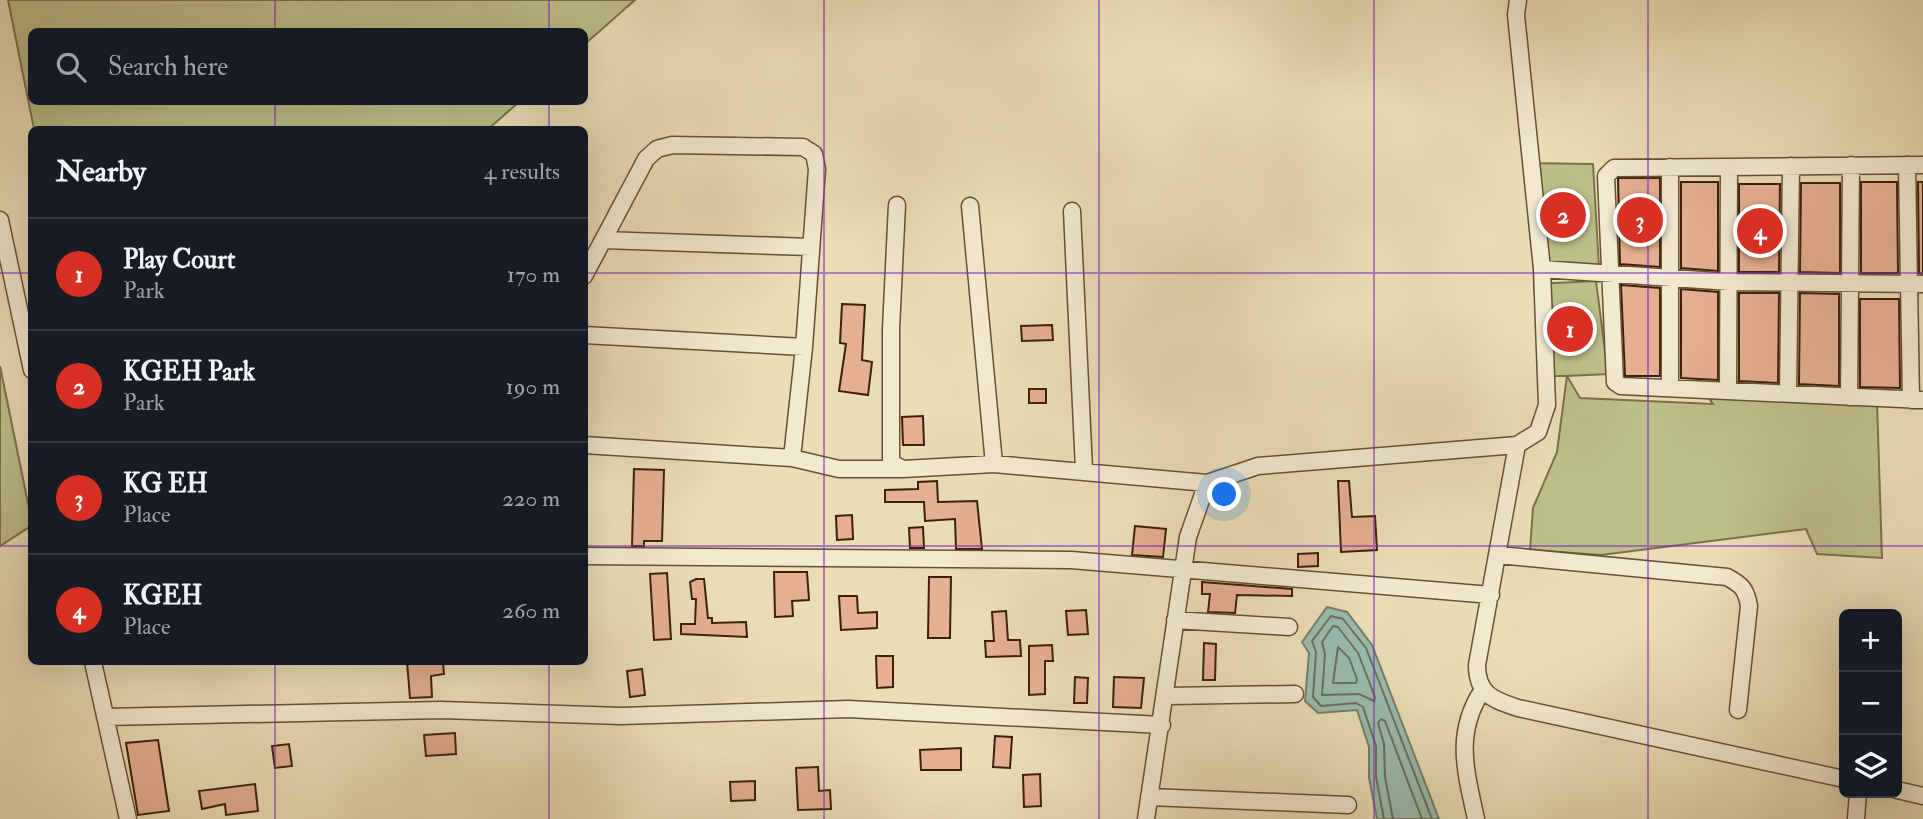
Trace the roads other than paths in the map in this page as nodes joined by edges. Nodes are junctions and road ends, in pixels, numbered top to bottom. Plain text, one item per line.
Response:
1 (1518, 0) edge
2 (1851, 165) junction
3 (1915, 165) edge
4 (1791, 166) junction
5 (1670, 167) junction
6 (1729, 167) junction
7 (897, 205) dead end
8 (970, 206) dead end
9 (1072, 211) dead end
10 (0, 220) edge
11 (603, 240) junction
12 (810, 247) junction
13 (588, 268) edge
14 (1542, 269) junction
15 (1610, 274) junction
16 (1670, 278) junction
17 (1730, 282) junction
18 (1790, 282) junction
19 (1849, 282) junction
20 (1916, 284) edge
21 (588, 335) edge
22 (804, 347) junction
23 (28, 351) edge
24 (1670, 388) junction
25 (1728, 391) junction
26 (1788, 394) junction
27 (1849, 397) junction
28 (1917, 400) edge
29 (588, 445) edge
30 (1517, 446) junction
31 (792, 458) junction
32 (994, 464) junction
33 (903, 469) junction
34 (1084, 470) junction
35 (1207, 483) junction
36 (1499, 555) junction
37 (588, 556) edge
38 (1184, 568) junction
39 (1491, 595) junction
40 (1175, 620) junction
41 (1289, 627) dead end
42 (94, 665) edge
43 (1482, 691) junction
44 (1294, 694) dead end
45 (1167, 696) junction
46 (1738, 710) dead end
47 (105, 717) junction
48 (1162, 725) junction
49 (1839, 778) edge
50 (1902, 791) edge
51 (1923, 796) edge
52 (1149, 797) junction
53 (1858, 798) edge
54 (1348, 804) dead end
55 (128, 819) edge
56 (1146, 819) edge
57 (1476, 819) edge
58 (1856, 819) edge

1 - 14 street
2 - 3 street
2 - 4 street
2 - 19 street
3 - 20 street
4 - 6 street
4 - 18 street
5 - 6 street
5 - 15 street
5 - 16 street
6 - 17 street
7 - 33 street
8 - 32 street
9 - 34 street
10 - 23 street
11 - 12 street
11 - 12 street
11 - 13 street
12 - 22 street
14 - 15 street
14 - 30 street
15 - 16 street
15 - 24 street
16 - 17 street
16 - 24 street
17 - 18 street
17 - 25 street
18 - 19 street
18 - 26 street
19 - 20 street
19 - 27 street
20 - 28 street
21 - 22 street
22 - 31 street
24 - 25 street
25 - 26 street
26 - 27 street
27 - 28 street
29 - 31 street
30 - 35 street
30 - 36 street
31 - 33 street
32 - 33 street
32 - 34 street
34 - 35 street
35 - 38 street
36 - 39 street
36 - 46 street
37 - 38 street
38 - 39 street
38 - 40 street
39 - 43 street
40 - 41 street
40 - 45 street
42 - 47 street
43 - 49 street
43 - 57 street
44 - 45 street
45 - 48 street
47 - 48 street
47 - 55 street
48 - 52 street
50 - 51 street
52 - 54 street
52 - 56 street
53 - 58 street

